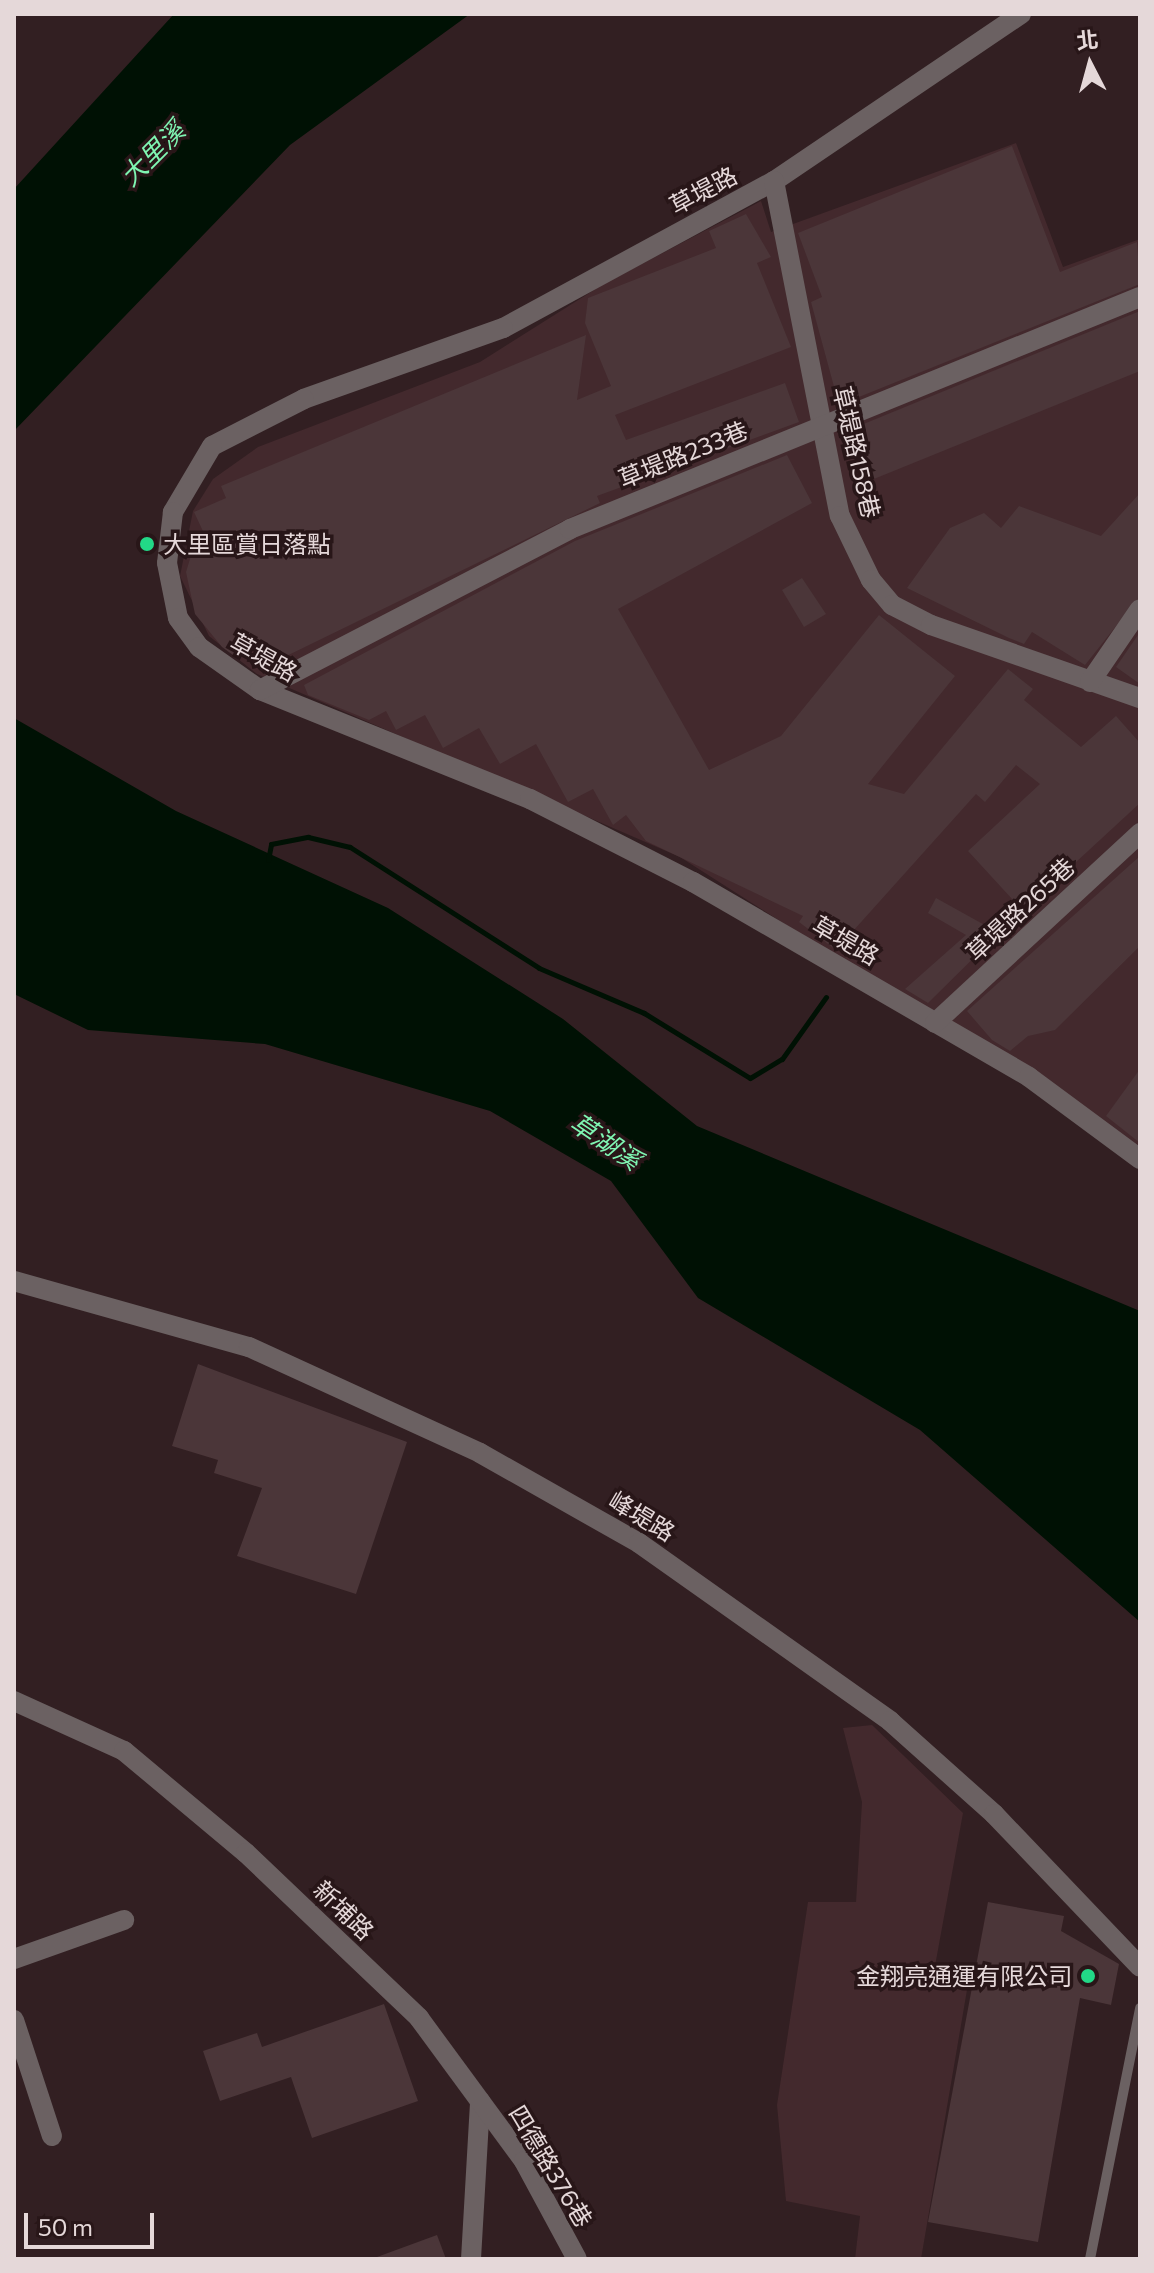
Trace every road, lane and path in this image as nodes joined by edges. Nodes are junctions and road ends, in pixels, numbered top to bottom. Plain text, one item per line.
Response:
1 (1021, 14) edge
2 (774, 181) junction
3 (1140, 297) edge
4 (822, 425) junction
5 (1140, 609) edge
6 (1090, 682) junction
7 (260, 690) junction
8 (1140, 698) edge
9 (1140, 833) edge
10 (935, 1023) junction
11 (1140, 1159) edge
12 (14, 1281) edge
13 (14, 1701) edge
14 (124, 1920) dead end
15 (14, 1959) edge
16 (1140, 1967) edge
17 (1140, 2008) edge
18 (14, 2020) edge
19 (480, 2101) junction
20 (52, 2136) dead end
21 (471, 2259) edge
22 (577, 2259) edge
23 (1090, 2259) edge

1 - 2 street, 草堤路
2 - 4 street, 草堤路158巷
2 - 7 street, 草堤路
3 - 4 street, 草堤路233巷
4 - 6 street, 草堤路158巷
4 - 7 street, 草堤路233巷
5 - 6 street
6 - 8 street, 草堤路158巷
7 - 10 street, 草堤路
9 - 10 street, 草堤路265巷
10 - 11 street, 草堤路
12 - 16 street, 峰堤路
13 - 19 street, 新埔路
14 - 15 street
17 - 23 lane
18 - 20 street
19 - 21 street
19 - 22 street, 四德路376巷

